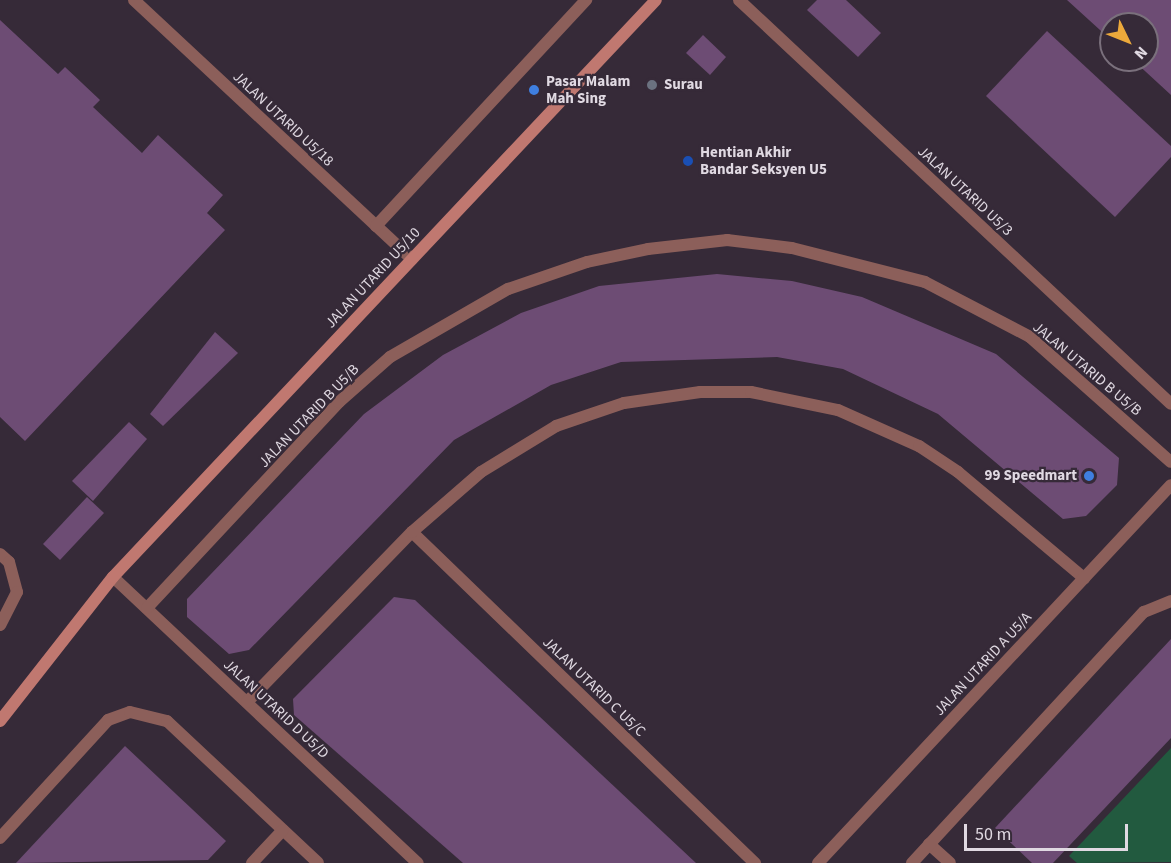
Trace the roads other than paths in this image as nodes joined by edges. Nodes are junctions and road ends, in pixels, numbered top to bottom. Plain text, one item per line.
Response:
1 (134, 0) edge
2 (586, 0) edge
3 (656, 0) edge
4 (739, 0) edge
5 (376, 226) junction
6 (412, 259) junction
7 (1171, 404) edge
8 (1171, 462) edge
9 (1171, 485) edge
10 (412, 532) junction
11 (4, 558) edge
12 (113, 577) junction
13 (1084, 579) junction
14 (1171, 601) edge
15 (147, 609) junction
16 (0, 625) edge
17 (246, 702) junction
18 (0, 721) edge
19 (283, 830) junction
20 (0, 838) edge
21 (929, 844) junction
22 (252, 863) edge
23 (318, 863) edge
24 (418, 863) edge
25 (755, 863) edge
26 (818, 863) edge
27 (912, 863) edge
28 (950, 863) edge

1 - 5 street, JALAN UTARID U5/18
2 - 5 street
3 - 6 street, JALAN UTARID U5/10
4 - 7 street, JALAN UTARID U5/3
5 - 6 street, JALAN UTARID U5/18
6 - 12 street, JALAN UTARID U5/10
8 - 15 street, JALAN UTARID B U5/B
9 - 13 street, JALAN UTARID A U5/A
10 - 13 street
10 - 17 street
10 - 25 street, JALAN UTARID C U5/C
11 - 16 street
12 - 15 street, JALAN UTARID D U5/D
12 - 18 street, JALAN UTARID U5/10
13 - 26 street, JALAN UTARID A U5/A
14 - 21 street
15 - 17 street, JALAN UTARID D U5/D
17 - 24 street, JALAN UTARID D U5/D
19 - 20 street
19 - 22 street
19 - 23 street
21 - 27 street
21 - 28 street

